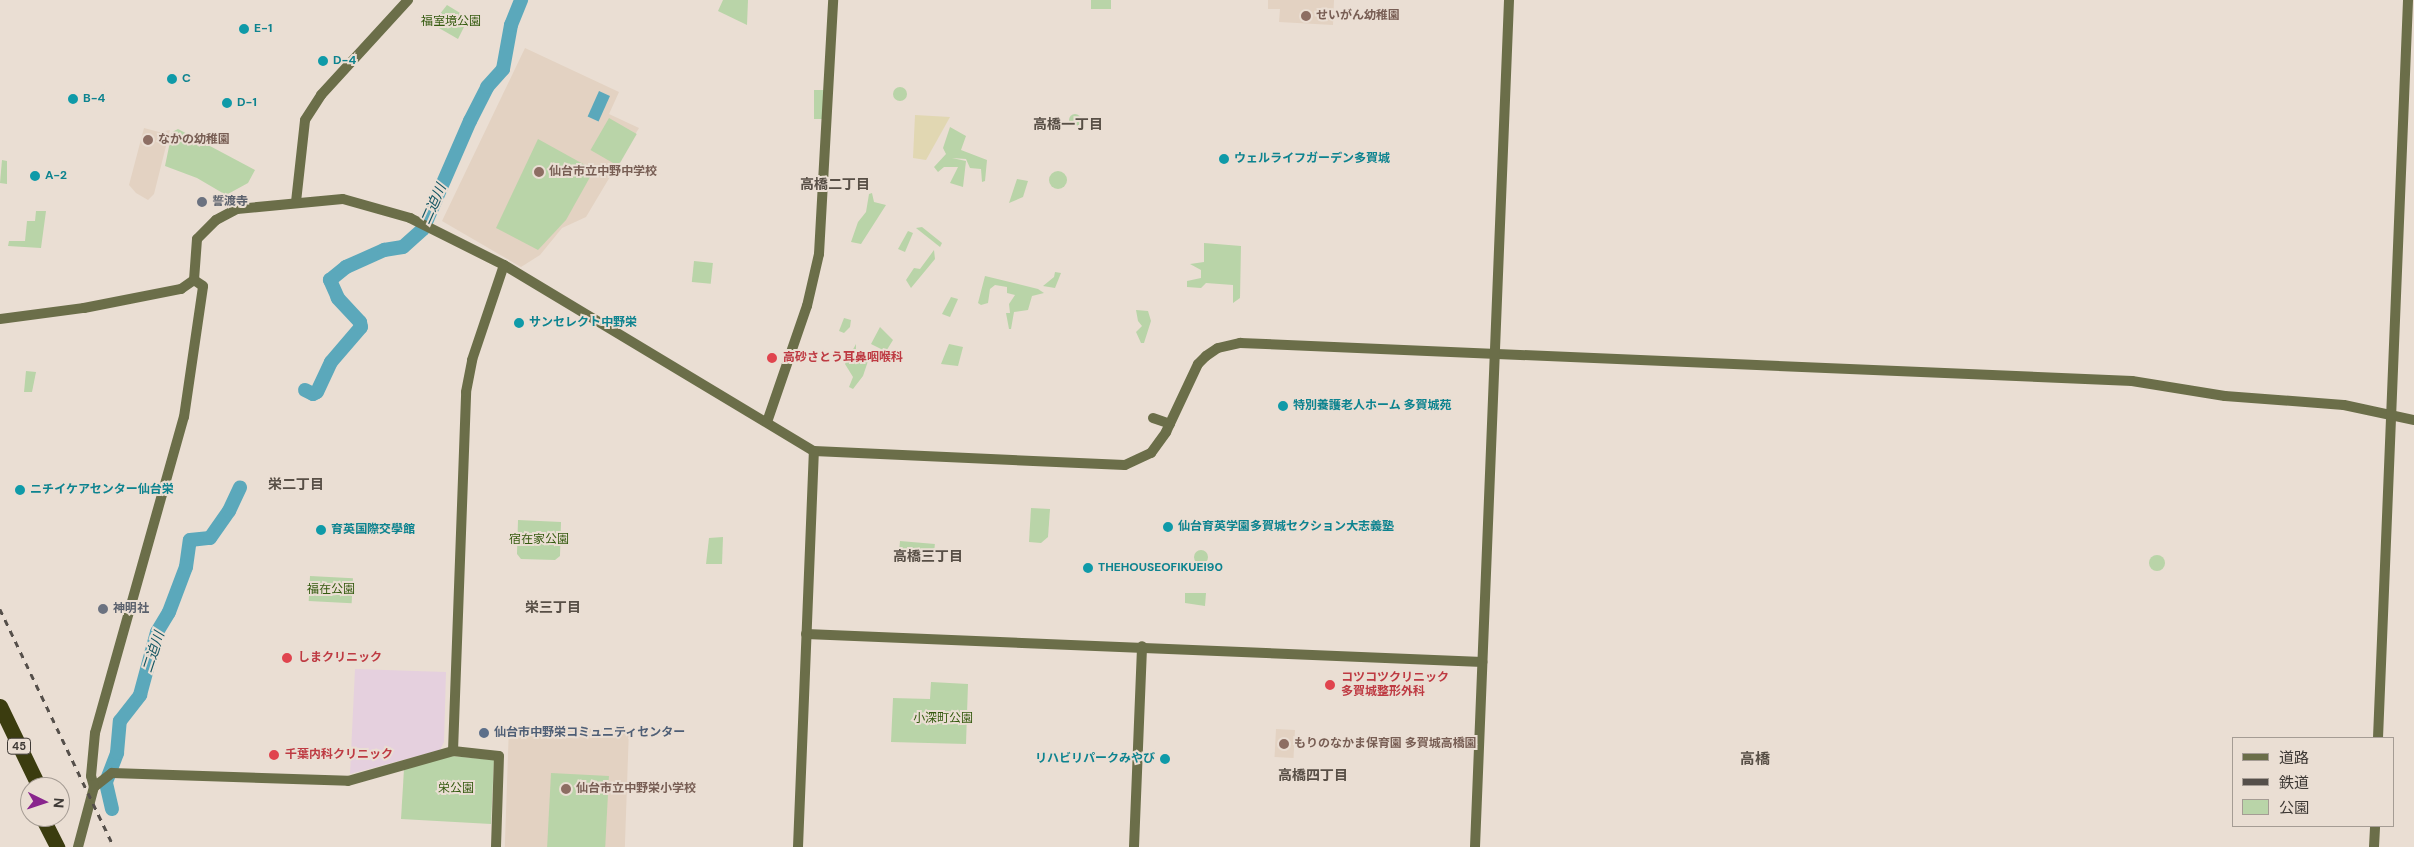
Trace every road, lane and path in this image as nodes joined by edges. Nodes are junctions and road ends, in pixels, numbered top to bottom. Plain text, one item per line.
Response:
1 (408, 0) edge
2 (833, 0) edge
3 (1509, 0) edge
4 (2408, 0) edge
5 (296, 202) junction
6 (504, 265) junction
7 (194, 280) junction
8 (0, 319) edge
9 (1495, 353) junction
10 (2391, 414) junction
11 (1153, 418) dead end
12 (2414, 420) edge
13 (767, 422) junction
14 (1170, 424) junction
15 (814, 451) junction
16 (806, 634) junction
17 (1142, 646) junction
18 (1482, 662) junction
19 (0, 706) edge
20 (0, 728) edge
21 (2378, 737) edge
22 (453, 751) junction
23 (23, 777) edge
24 (34, 777) edge
25 (94, 787) junction
26 (47, 827) edge
27 (58, 827) edge
28 (2374, 827) edge
29 (56, 847) edge
30 (67, 847) edge
31 (78, 847) edge
32 (496, 847) edge
33 (798, 847) edge
34 (1134, 847) edge
35 (1475, 847) edge
36 (2374, 847) edge

1 - 5 street
2 - 13 street
3 - 9 street
4 - 10 street
5 - 6 street
5 - 7 street
6 - 13 street
6 - 22 street
7 - 8 street
7 - 25 street
9 - 10 street
9 - 14 street
9 - 18 street
10 - 12 street
10 - 21 street
11 - 14 street
13 - 15 street
14 - 15 street
15 - 16 street
16 - 17 street
16 - 33 street
17 - 18 street
17 - 34 street
18 - 35 street
19 - 24 highway, 45
20 - 23 highway, 45
22 - 25 street
22 - 32 street
25 - 31 street
26 - 29 highway
27 - 30 highway
28 - 36 street

